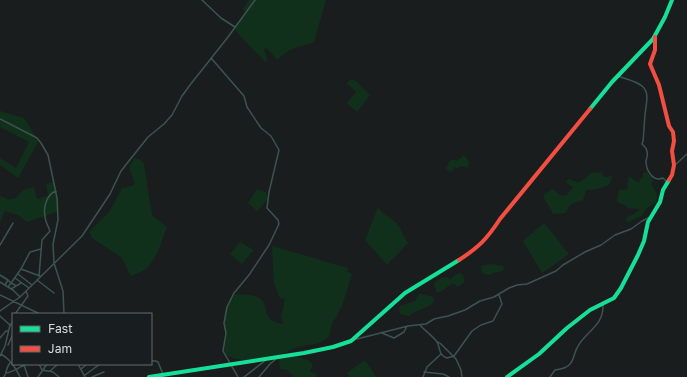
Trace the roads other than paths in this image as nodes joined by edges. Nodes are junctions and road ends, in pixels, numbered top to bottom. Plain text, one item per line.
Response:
1 (202, 0) edge
2 (255, 0) edge
3 (672, 0) edge
4 (235, 27) junction
5 (655, 37) junction
6 (211, 58) junction
7 (618, 76) junction
8 (0, 119) edge
9 (687, 154) edge
10 (673, 166) junction
11 (667, 182) junction
12 (56, 191) junction
13 (652, 217) junction
14 (13, 223) dead end
15 (0, 245) edge
16 (41, 249) junction
17 (54, 263) junction
18 (21, 269) junction
19 (18, 274) junction
20 (0, 275) edge
21 (40, 276) junction
22 (15, 278) junction
23 (8, 280) junction
24 (37, 280) junction
25 (0, 282) edge
26 (12, 283) junction
27 (20, 283) junction
28 (5, 285) junction
29 (32, 285) junction
30 (16, 286) junction
31 (8, 287) junction
32 (29, 288) junction
33 (11, 289) junction
34 (26, 291) junction
35 (54, 293) dead end
36 (0, 295) edge
37 (499, 295) junction
38 (20, 297) junction
39 (14, 302) junction
40 (603, 304) junction
41 (21, 306) junction
42 (0, 311) edge
43 (16, 313) edge
44 (38, 313) edge
45 (64, 313) edge
46 (0, 316) edge
47 (12, 324) edge
48 (420, 325) junction
49 (407, 326) junction
50 (10, 329) junction
51 (1, 332) edge
52 (380, 333) junction
53 (4, 334) junction
54 (12, 336) edge
55 (0, 338) edge
56 (351, 340) junction
57 (437, 342) junction
58 (11, 344) dead end
59 (8, 345) junction
60 (5, 346) junction
61 (0, 354) edge
62 (441, 354) junction
63 (454, 356) junction
64 (279, 357) junction
65 (267, 359) junction
66 (152, 361) edge
67 (12, 363) edge
68 (230, 364) junction
69 (14, 365) edge
70 (23, 365) edge
71 (25, 365) edge
72 (40, 365) edge
73 (45, 365) edge
74 (57, 365) edge
75 (79, 365) edge
76 (86, 365) edge
77 (99, 365) edge
78 (16, 368) junction
79 (81, 369) junction
80 (42, 370) junction
81 (50, 371) junction
82 (104, 372) dead end
83 (424, 372) junction
84 (6, 373) junction
85 (160, 375) edge
86 (85, 376) edge
87 (4, 377) edge
88 (20, 377) edge
89 (28, 377) edge
90 (38, 377) edge
91 (59, 377) edge
92 (92, 377) edge
93 (149, 377) edge
94 (238, 377) edge
95 (244, 377) edge
96 (259, 377) edge
97 (423, 377) edge
98 (449, 377) edge
99 (462, 377) edge
100 (507, 377) edge
101 (550, 377) edge

1 - 4 street
2 - 4 street
3 - 5 street
4 - 6 street
5 - 7 street
5 - 10 street
6 - 17 street
6 - 68 street
7 - 11 street
7 - 56 street
8 - 12 street
9 - 10 street
10 - 11 street
11 - 13 street
12 - 16 street
12 - 17 street
13 - 37 street
13 - 40 street
14 - 15 street
16 - 18 street
16 - 21 street
17 - 21 street
17 - 45 street
18 - 19 street
18 - 21 street
19 - 22 street
19 - 29 street
20 - 23 street
21 - 24 street
22 - 26 street
22 - 27 street
23 - 26 street
23 - 28 street
24 - 29 street
24 - 35 street
25 - 28 street
26 - 30 street
26 - 31 street
27 - 30 street
27 - 32 street
28 - 31 street
29 - 32 street
30 - 33 street
31 - 33 street
32 - 34 street
33 - 38 street
34 - 38 street
34 - 41 street
36 - 39 street
37 - 48 street
37 - 63 street
38 - 39 street
39 - 41 street
39 - 42 street
40 - 100 street
40 - 101 street
41 - 43 street
41 - 44 street
46 - 50 street
47 - 50 street
48 - 49 street
48 - 57 street
49 - 52 street
49 - 52 street
50 - 53 street
50 - 60 street
51 - 53 street
52 - 56 street
53 - 55 street
54 - 59 street
56 - 64 street
57 - 62 street
57 - 63 street
58 - 59 street
59 - 60 street
60 - 61 street
61 - 67 street
62 - 63 street
62 - 83 street
63 - 99 street
64 - 65 street
64 - 96 street
65 - 68 street
65 - 95 street
66 - 85 street
67 - 84 street
68 - 85 street
68 - 94 street
69 - 78 street
70 - 78 street
71 - 89 street
72 - 80 street
73 - 80 street
74 - 81 street
75 - 79 street
76 - 79 street
77 - 86 street
78 - 84 street
78 - 88 street
79 - 86 street
80 - 81 street
80 - 90 street
81 - 91 street
82 - 92 street
83 - 97 street
83 - 98 street
84 - 87 street
85 - 93 street

